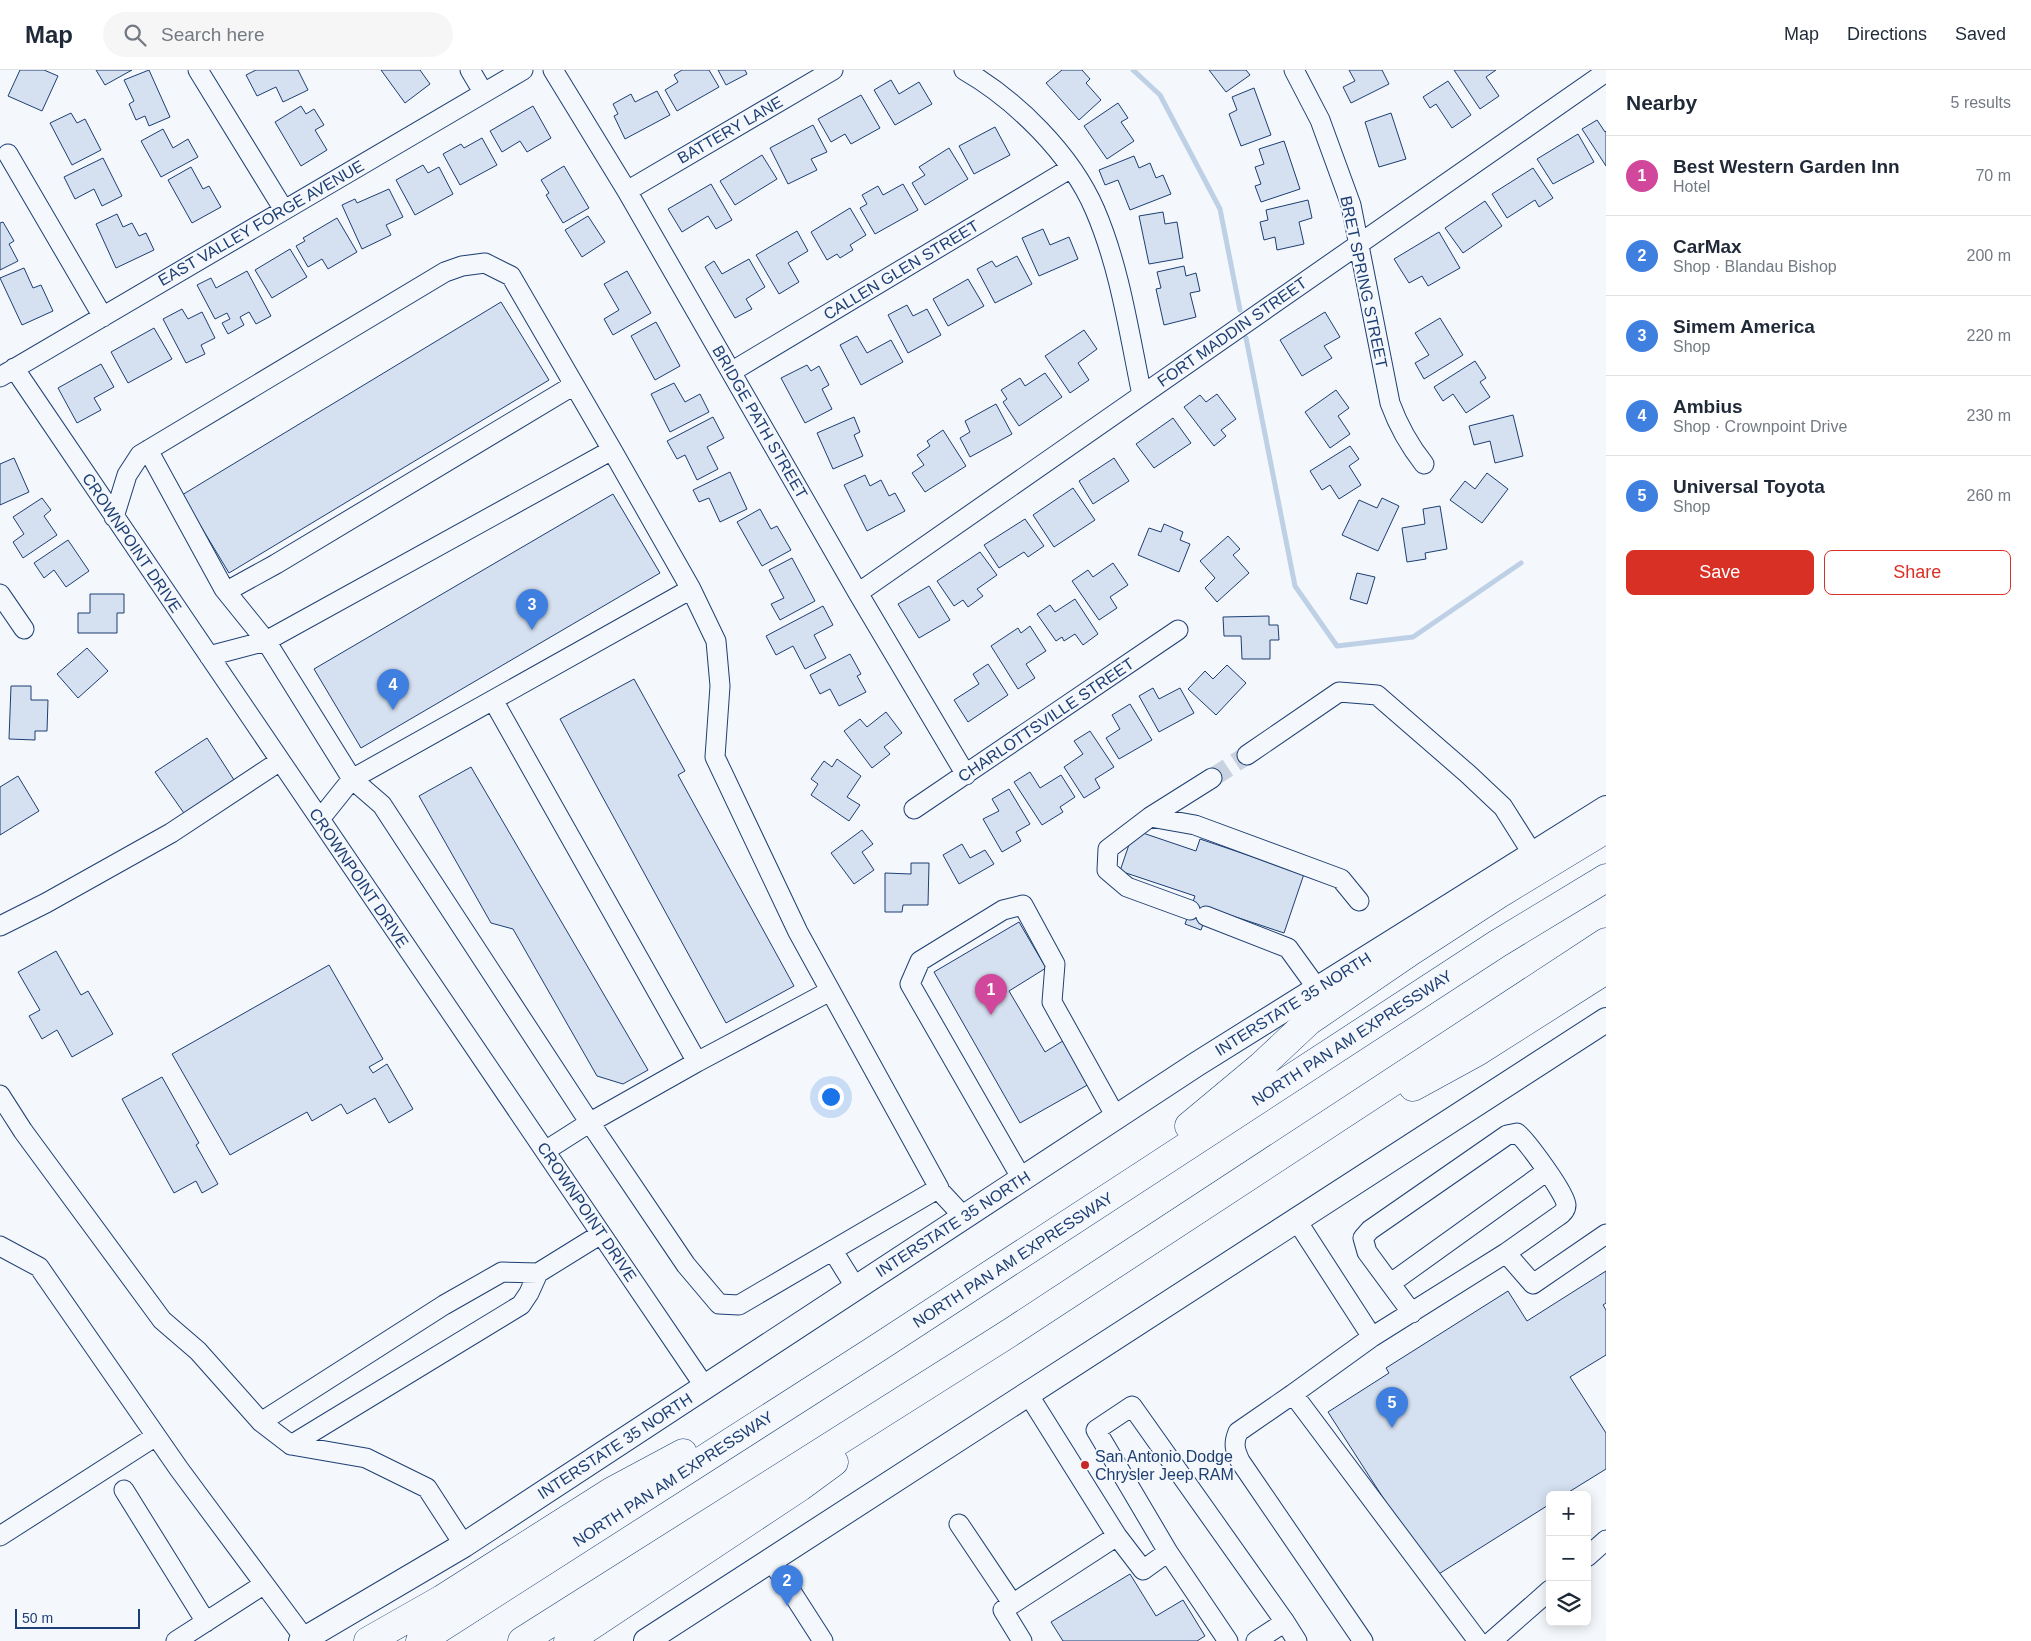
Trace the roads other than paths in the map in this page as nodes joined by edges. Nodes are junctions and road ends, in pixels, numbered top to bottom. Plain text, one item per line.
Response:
1 (198, 70) edge
2 (470, 70) edge
3 (523, 70) edge
4 (553, 70) edge
5 (833, 70) edge
6 (964, 70) edge
7 (1294, 70) edge
8 (1606, 72) edge
9 (810, 76) edge
10 (483, 92) junction
11 (8, 154) dead end
12 (1071, 168) junction
13 (627, 191) junction
14 (284, 210) junction
15 (1358, 243) junction
16 (103, 317) junction
17 (7, 372) edge
18 (730, 372) junction
19 (574, 385) junction
20 (1142, 395) junction
21 (148, 450) junction
22 (612, 450) junction
23 (1424, 464) dead end
24 (114, 517) junction
25 (690, 589) junction
26 (226, 592) junction
27 (858, 593) junction
28 (0, 594) edge
29 (24, 629) dead end
30 (1178, 630) dead end
31 (266, 641) junction
32 (209, 656) junction
33 (493, 700) junction
34 (1247, 755) tunnel mouth
35 (280, 761) junction
36 (966, 775) junction
37 (1212, 778) tunnel mouth
38 (352, 779) junction
39 (1606, 808) edge
40 (914, 809) dead end
41 (1150, 817) junction
42 (320, 819) junction
43 (1606, 829) edge
44 (1532, 853) junction
45 (1606, 878) edge
46 (1359, 901) dead end
47 (0, 926) edge
48 (1606, 942) edge
49 (1606, 970) edge
50 (1317, 988) junction
51 (830, 991) junction
52 (1606, 1020) edge
53 (697, 1062) junction
54 (0, 1095) edge
55 (1116, 1117) junction
56 (589, 1122) junction
57 (545, 1151) junction
58 (1547, 1171) junction
59 (1022, 1179) junction
60 (1234, 1185) junction
61 (938, 1189) junction
62 (1106, 1199) junction
63 (964, 1217) junction
64 (1297, 1221) junction
65 (601, 1234) junction
66 (1606, 1234) edge
67 (0, 1246) edge
68 (833, 1250) junction
69 (1506, 1253) junction
70 (538, 1273) junction
71 (1391, 1283) junction
72 (856, 1288) junction
73 (1412, 1313) junction
74 (1011, 1332) junction
75 (1372, 1337) junction
76 (876, 1349) junction
77 (705, 1387) junction
78 (1028, 1394) junction
79 (1293, 1394) junction
80 (261, 1422) junction
81 (156, 1436) junction
82 (292, 1445) junction
83 (124, 1490) dead end
84 (959, 1524) dead end
85 (0, 1536) edge
86 (1117, 1536) junction
87 (1606, 1540) edge
88 (464, 1545) junction
89 (1168, 1552) junction
90 (1591, 1553) edge
91 (771, 1560) junction
92 (263, 1585) junction
93 (1546, 1594) edge
94 (1012, 1603) junction
95 (206, 1622) junction
96 (1285, 1622) junction
97 (303, 1640) edge
98 (176, 1641) edge
99 (368, 1641) edge
100 (420, 1641) edge
101 (522, 1641) edge
102 (568, 1641) edge
103 (646, 1641) edge
104 (824, 1641) edge
105 (1022, 1641) edge
106 (1228, 1641) edge
107 (1256, 1641) edge
108 (1297, 1641) edge
109 (1363, 1641) edge
110 (1478, 1641) edge
111 (1492, 1641) edge

1 - 14 street
2 - 10 street
3 - 10 street, EAST VALLEY FORGE AVENUE
4 - 13 street, BRIDGE PATH STREET
5 - 9 street, BATTERY LANE
6 - 12 street
7 - 15 street, BRET SPRING STREET
8 - 15 street, FORT MADDIN STREET
9 - 13 street, BATTERY LANE
10 - 14 street, EAST VALLEY FORGE AVENUE
11 - 16 street
12 - 18 street, CALLEN GLEN STREET
12 - 20 street
13 - 18 street, BRIDGE PATH STREET
14 - 16 street, EAST VALLEY FORGE AVENUE
15 - 20 street, FORT MADDIN STREET
15 - 23 street, BRET SPRING STREET
16 - 17 street, EAST VALLEY FORGE AVENUE
17 - 24 street, CROWNPOINT DRIVE
18 - 27 street, BRIDGE PATH STREET
19 - 21 street
19 - 22 street
19 - 26 street
20 - 27 street, FORT MADDIN STREET
21 - 24 street
21 - 26 street
22 - 25 street
22 - 31 street
24 - 32 street, CROWNPOINT DRIVE
25 - 33 street
25 - 51 street
26 - 31 street
27 - 36 street, BRIDGE PATH STREET
28 - 29 street
30 - 36 street, CHARLOTTSVILLE STREET
31 - 32 street
31 - 38 street
32 - 35 street, CROWNPOINT DRIVE
33 - 38 street
33 - 53 street
34 - 44 street
35 - 42 street, CROWNPOINT DRIVE
35 - 47 street
36 - 40 street, CHARLOTTSVILLE STREET
37 - 41 street
38 - 42 street
38 - 56 street
39 - 44 main road, INTERSTATE 35 NORTH
41 - 46 street
41 - 50 street
42 - 57 street, CROWNPOINT DRIVE
43 - 62 highway
44 - 50 main road, INTERSTATE 35 NORTH
45 - 62 highway, NORTH PAN AM EXPRESSWAY
48 - 60 highway
49 - 60 highway
50 - 55 main road, INTERSTATE 35 NORTH
51 - 53 street
51 - 61 street
52 - 64 main road
53 - 56 street
54 - 80 street
55 - 59 main road, INTERSTATE 35 NORTH
55 - 59 street
56 - 57 street
56 - 68 street
57 - 65 street, CROWNPOINT DRIVE
58 - 69 street
58 - 71 street
58 - 71 street
59 - 63 main road, INTERSTATE 35 NORTH
60 - 74 highway
61 - 63 street
61 - 68 street
62 - 76 highway, NORTH PAN AM EXPRESSWAY
63 - 72 main road, INTERSTATE 35 NORTH
64 - 75 street
64 - 78 main road
65 - 70 street
65 - 77 street, CROWNPOINT DRIVE
66 - 69 street
67 - 81 street
68 - 72 street
69 - 73 street
70 - 80 street
70 - 82 street
71 - 73 street
72 - 77 main road, INTERSTATE 35 NORTH
73 - 75 street
74 - 101 highway
74 - 102 highway
75 - 79 street
76 - 99 highway
76 - 100 highway, NORTH PAN AM EXPRESSWAY
77 - 88 main road, INTERSTATE 35 NORTH
78 - 86 street
78 - 91 main road
79 - 109 street
79 - 110 street
80 - 82 street
81 - 85 street
81 - 92 street
82 - 88 street
83 - 95 street
84 - 94 street
86 - 89 street
86 - 94 street
87 - 90 street
88 - 97 main road, INTERSTATE 35 NORTH
89 - 96 street
89 - 106 street
91 - 103 main road
91 - 104 street
92 - 95 street
92 - 97 street
93 - 111 street
94 - 105 street
95 - 98 street
96 - 107 street
96 - 108 street

